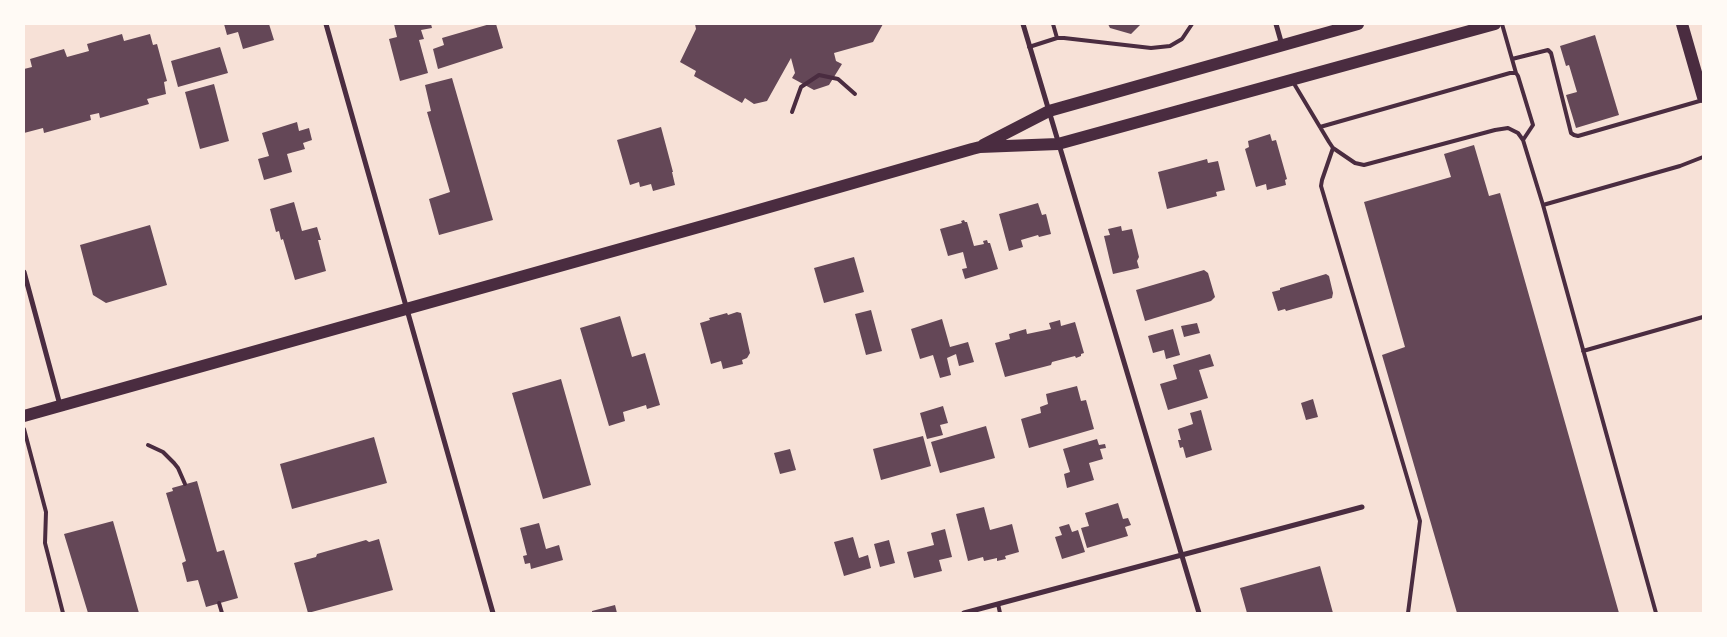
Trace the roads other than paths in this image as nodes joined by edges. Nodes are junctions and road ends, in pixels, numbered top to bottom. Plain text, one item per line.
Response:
1 (326, 24) edge
2 (1022, 24) edge
3 (1053, 24) edge
4 (1192, 24) edge
5 (1276, 24) edge
6 (1358, 24) edge
7 (1495, 24) edge
8 (1502, 24) edge
9 (1682, 24) edge
10 (1057, 38) junction
11 (1282, 45) junction
12 (1029, 47) junction
13 (1512, 60) junction
14 (1516, 73) junction
15 (1292, 80) junction
16 (855, 94) dead end
17 (1703, 98) edge
18 (1049, 111) junction
19 (792, 112) dead end
20 (1320, 127) junction
21 (1523, 140) junction
22 (1058, 144) junction
23 (980, 147) junction
24 (1333, 148) junction
25 (1703, 157) edge
26 (1543, 205) junction
27 (24, 272) edge
28 (406, 309) junction
29 (1703, 317) edge
30 (1583, 351) junction
31 (60, 406) junction
32 (24, 416) edge
33 (24, 429) edge
34 (148, 445) dead end
35 (185, 484) dead end
36 (1362, 507) dead end
37 (1182, 556) junction
38 (219, 603) dead end
39 (998, 604) junction
40 (64, 613) edge
41 (222, 613) edge
42 (493, 613) edge
43 (964, 613) edge
44 (1000, 613) edge
45 (1198, 613) edge
46 (1408, 613) edge
47 (1656, 613) edge

1 - 28 street
2 - 12 street
3 - 10 lane
4 - 10 lane
5 - 11 street
6 - 11 main road
7 - 15 main road
8 - 13 lane
9 - 17 main road
10 - 12 lane
11 - 18 main road
12 - 18 street
13 - 14 lane
13 - 17 lane
14 - 20 lane
14 - 21 lane
15 - 20 lane
15 - 22 main road
16 - 19 lane
18 - 22 street
18 - 23 main road
20 - 24 lane
21 - 24 lane
21 - 26 lane
22 - 23 main road
22 - 37 street
23 - 28 main road
24 - 46 lane
25 - 26 lane
26 - 30 lane
27 - 31 street
28 - 31 main road
28 - 42 street
29 - 30 lane
30 - 47 lane
31 - 32 main road
33 - 40 lane
34 - 35 lane
36 - 37 street
37 - 39 street
37 - 45 street
38 - 41 lane
39 - 43 street
39 - 44 lane

